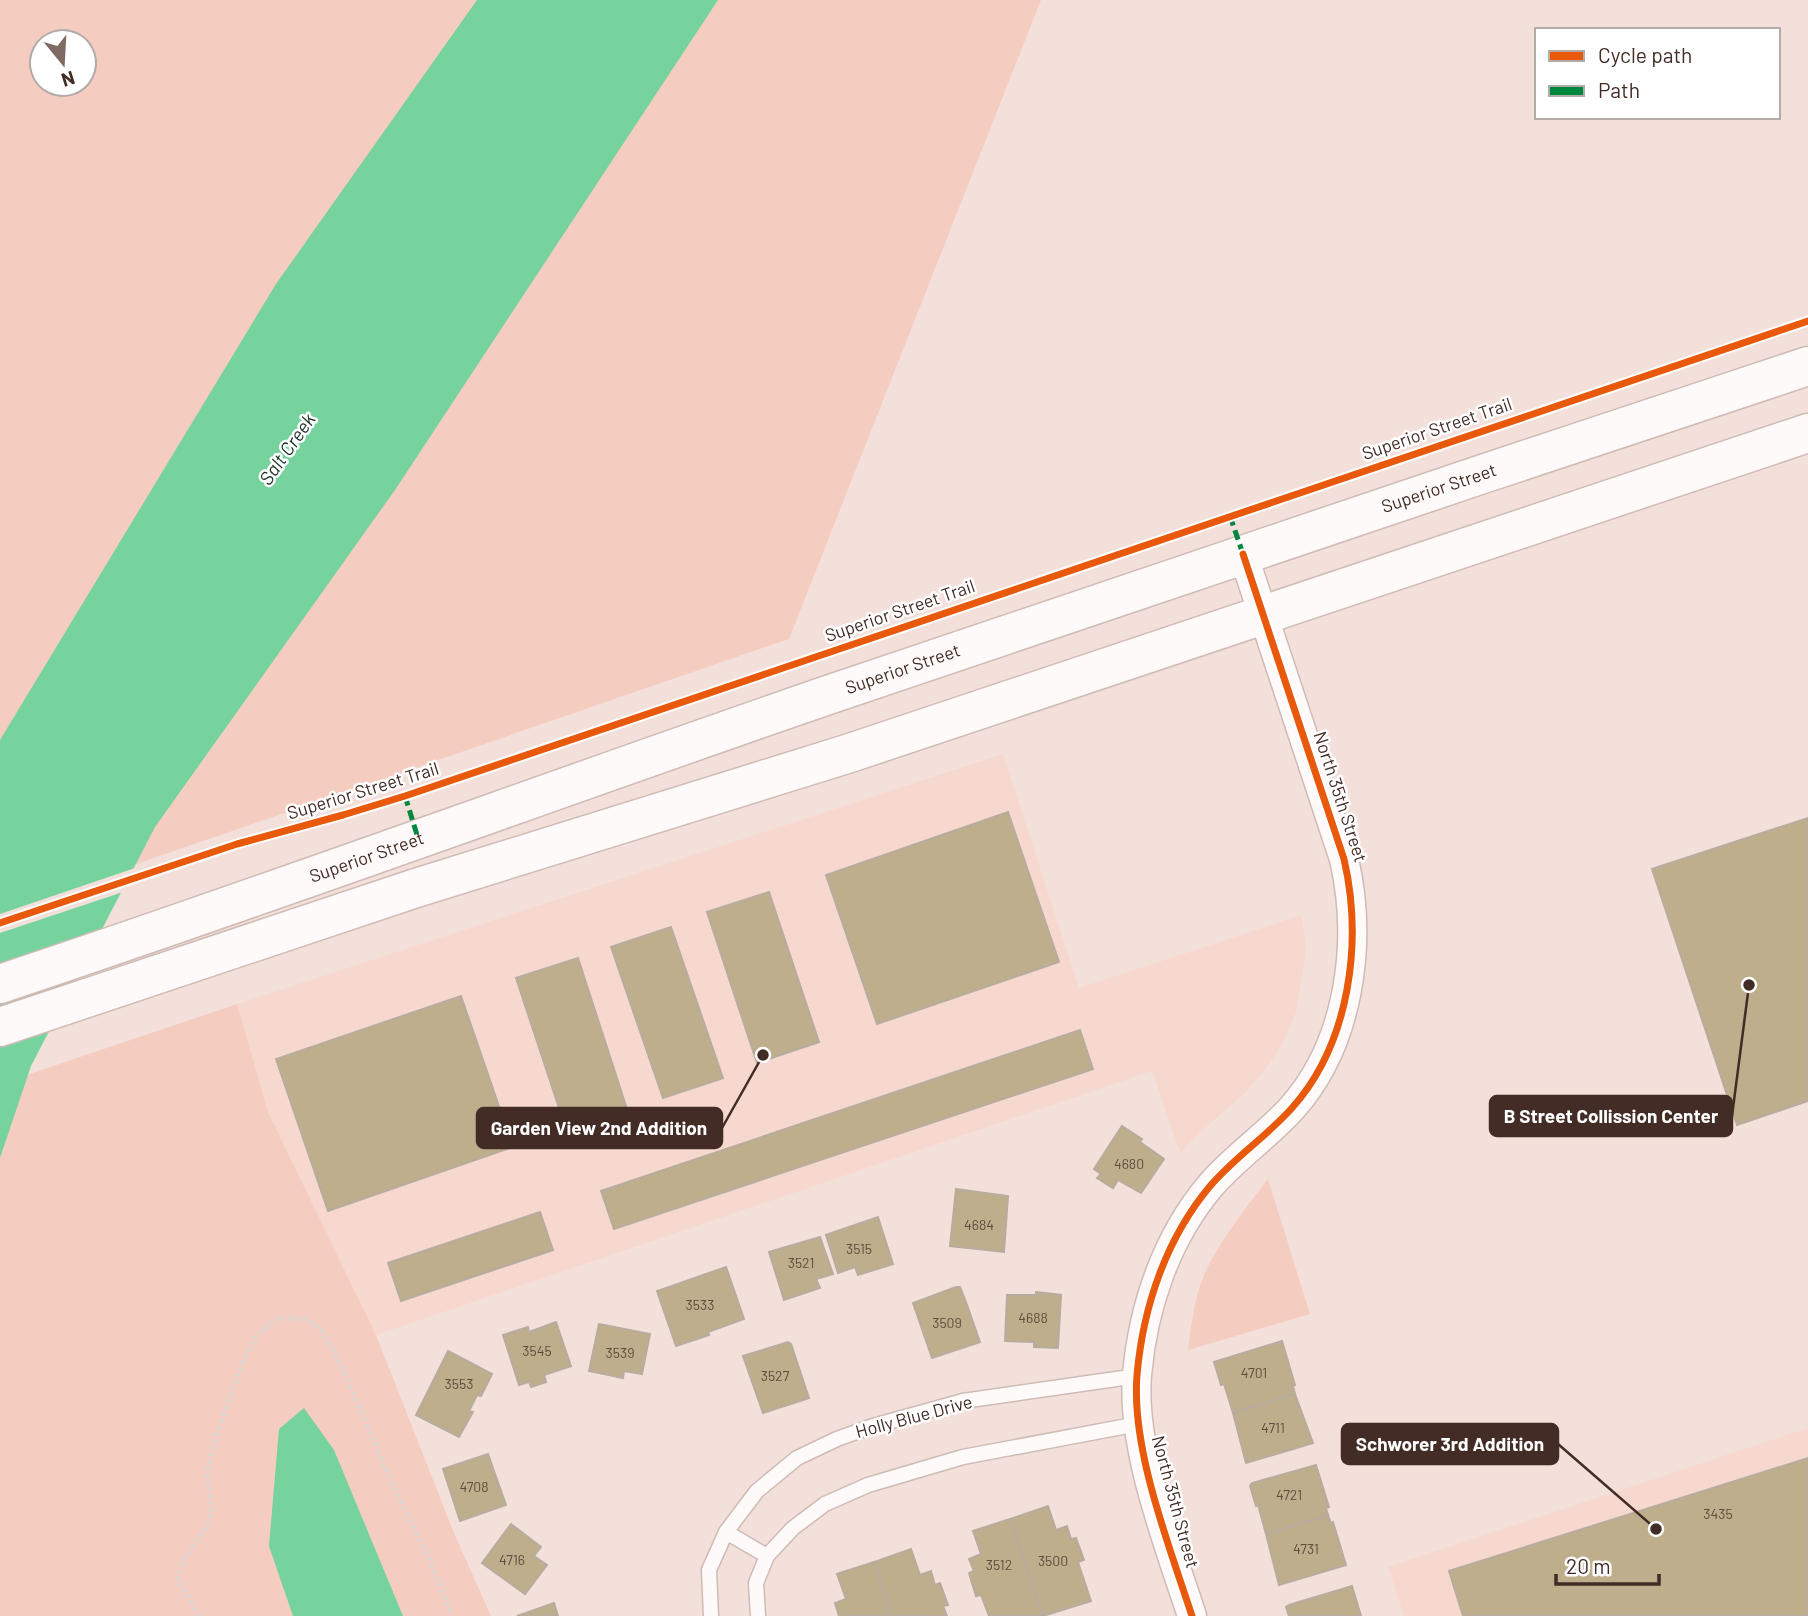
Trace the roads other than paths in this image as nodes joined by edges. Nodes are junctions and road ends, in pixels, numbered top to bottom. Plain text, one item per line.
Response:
1 (1808, 366) edge
2 (1808, 433) edge
3 (1243, 554) junction
4 (1263, 615) junction
5 (0, 984) edge
6 (0, 1027) edge
7 (1137, 1376) junction
8 (1138, 1424) junction
9 (726, 1532) junction
10 (768, 1556) junction
11 (711, 1616) edge
12 (758, 1616) edge
13 (1192, 1616) edge

1 - 3 main road, Superior Street
2 - 4 main road
3 - 4 street, North 35th Street
3 - 5 main road, Superior Street
4 - 6 main road
4 - 7 street, North 35th Street
7 - 8 street, North 35th Street
7 - 9 lane, Holly Blue Drive
8 - 10 lane
8 - 13 street, North 35th Street
9 - 10 lane
9 - 11 lane, Holly Blue Drive
10 - 12 lane

